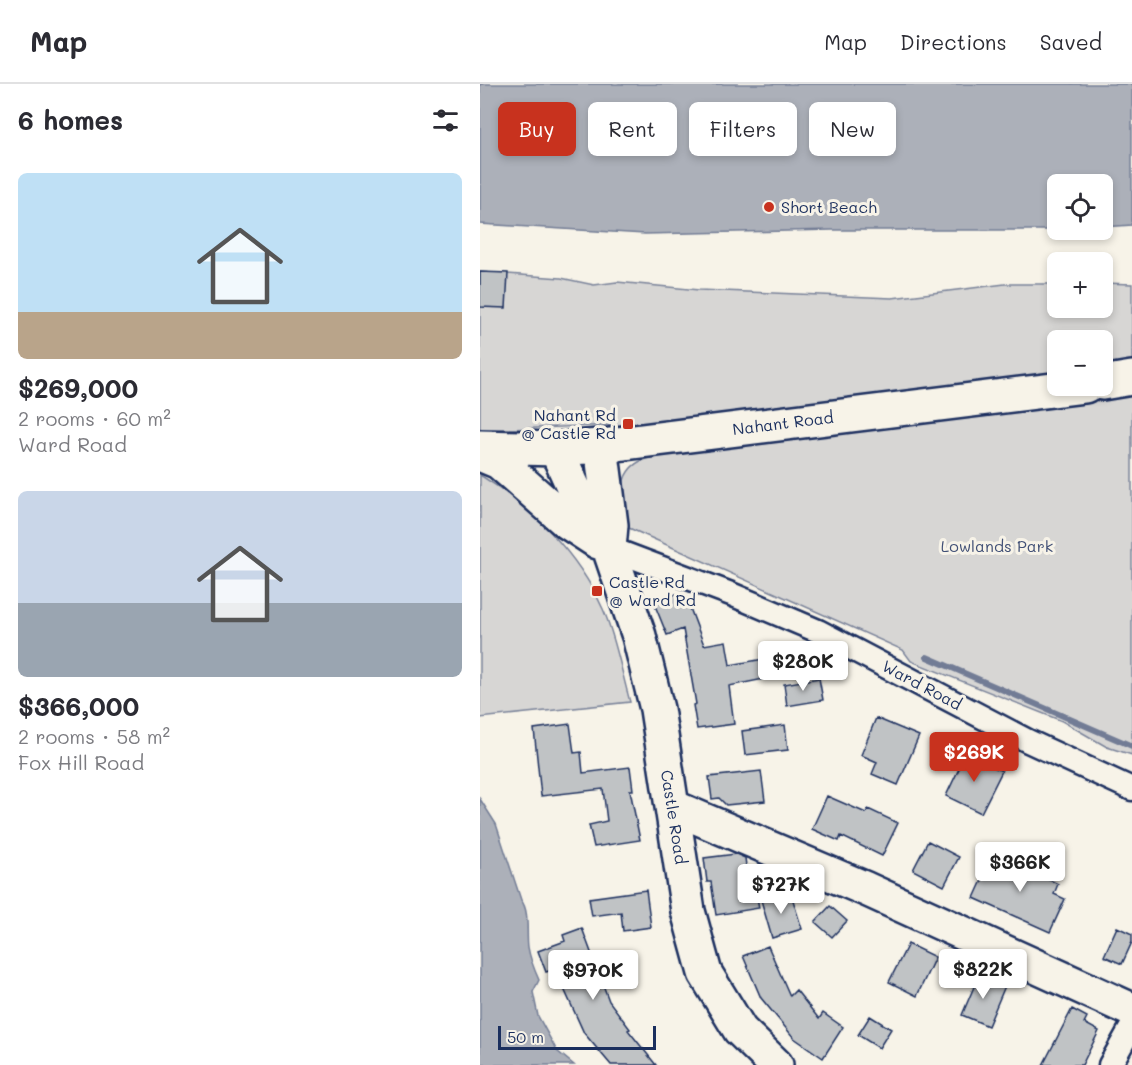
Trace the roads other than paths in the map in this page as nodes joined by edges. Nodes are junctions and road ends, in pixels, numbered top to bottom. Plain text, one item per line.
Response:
1 (1132, 378) edge
2 (1113, 381) edge
3 (1047, 391) edge
4 (480, 447) edge
5 (601, 447) junction
6 (556, 449) junction
7 (480, 454) edge
8 (609, 548) junction
9 (1132, 789) edge
10 (673, 807) junction
11 (1132, 1010) edge
12 (1132, 1026) edge
13 (776, 1065) edge
14 (1110, 1065) edge

1 - 2 main road
3 - 5 main road, Nahant Road
4 - 6 main road, Nahant Road
5 - 6 main road, Nahant Road
5 - 8 main road, Castle Road
6 - 8 main road, Castle Road
7 - 8 main road
8 - 9 street, Ward Road
8 - 10 main road, Castle Road
10 - 11 main road
10 - 13 main road, Castle Road
12 - 14 street

